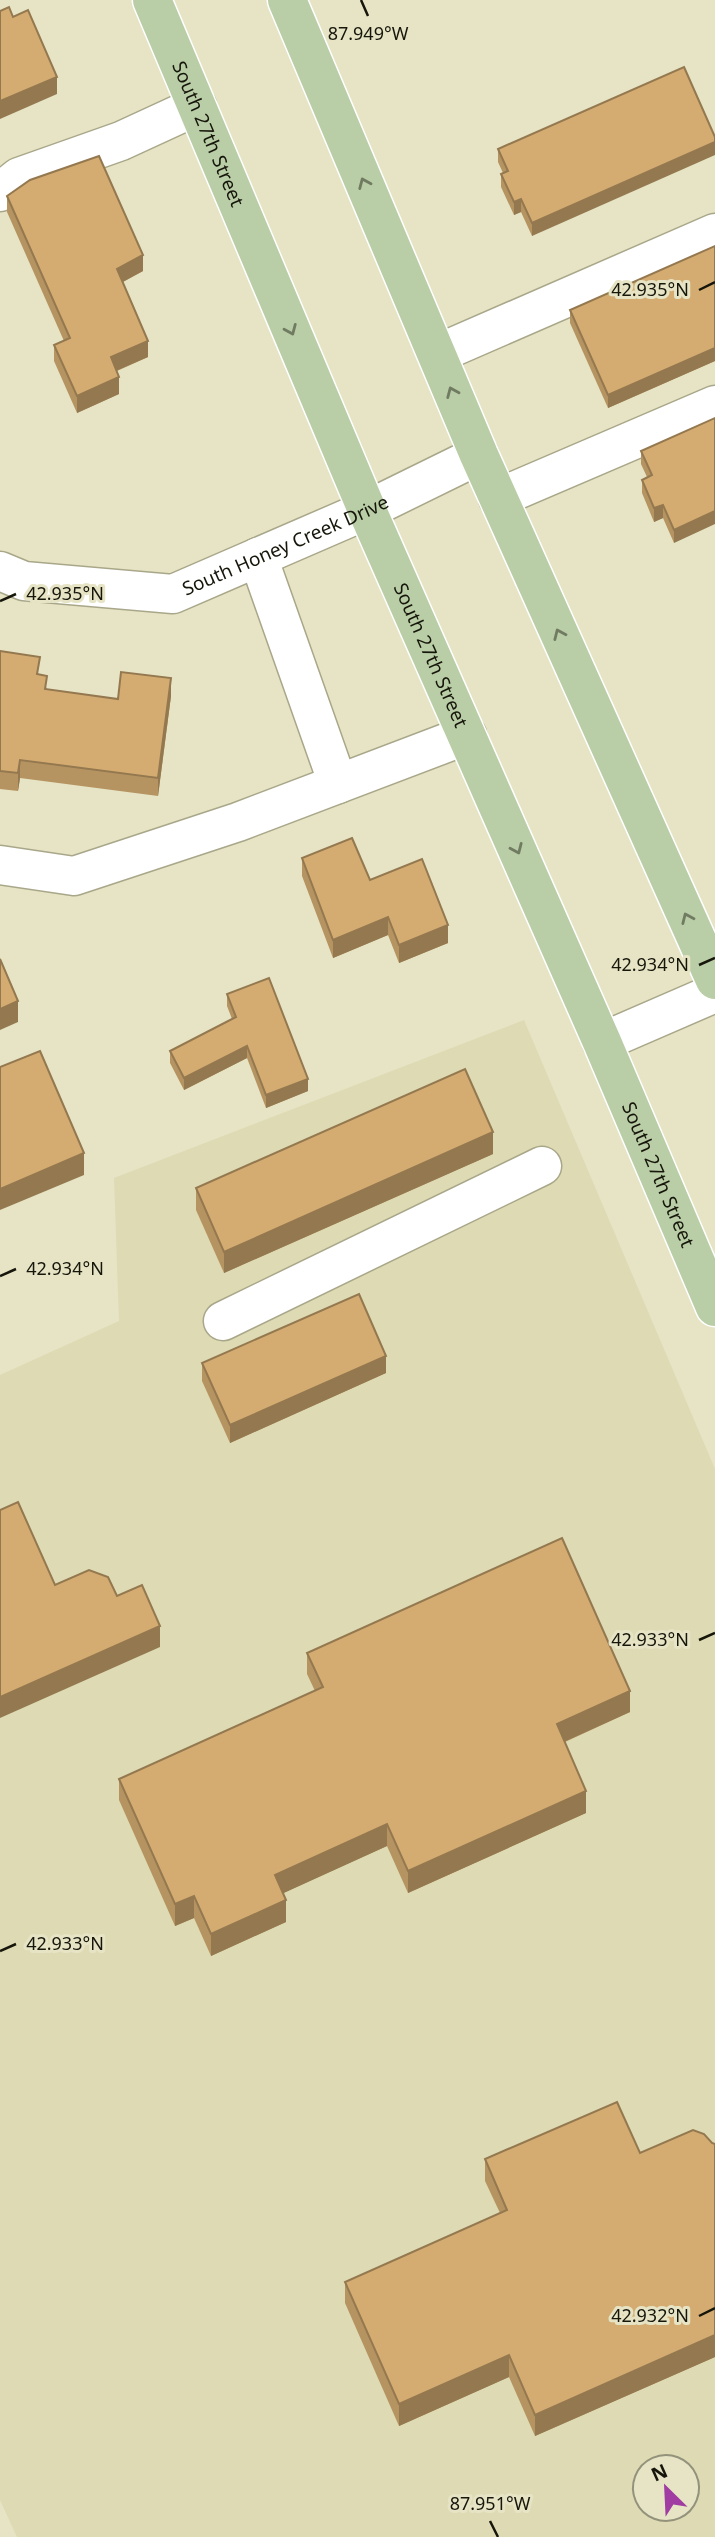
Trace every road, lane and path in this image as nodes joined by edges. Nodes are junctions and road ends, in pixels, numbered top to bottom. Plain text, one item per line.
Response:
1 (152, 0) edge
2 (287, 0) edge
3 (197, 106) junction
4 (0, 191) edge
5 (715, 233) edge
6 (437, 354) junction
7 (715, 405) edge
8 (479, 455) junction
9 (498, 498) junction
10 (367, 510) junction
11 (258, 557) junction
12 (0, 571) edge
13 (467, 735) junction
14 (338, 785) junction
15 (0, 865) edge
16 (715, 980) edge
17 (715, 993) edge
18 (602, 1042) junction
19 (542, 1166) dead end
20 (715, 1307) edge
21 (223, 1321) dead end

1 - 3 main road, South 27th Street
6 -> 2 main road
3 - 4 street
3 -> 10 main road, South 27th Street
5 - 6 street
8 -> 6 main road
7 - 9 street
8 - 9 main road
8 - 10 street, South Honey Creek Drive
16 -> 9 main road
10 - 11 street, South Honey Creek Drive
10 - 13 main road, South 27th Street
11 - 12 street, South Honey Creek Drive
11 - 14 street
13 - 14 street
13 -> 18 main road, South 27th Street
14 - 15 street
17 - 18 street
18 - 20 main road, South 27th Street
19 - 21 street

